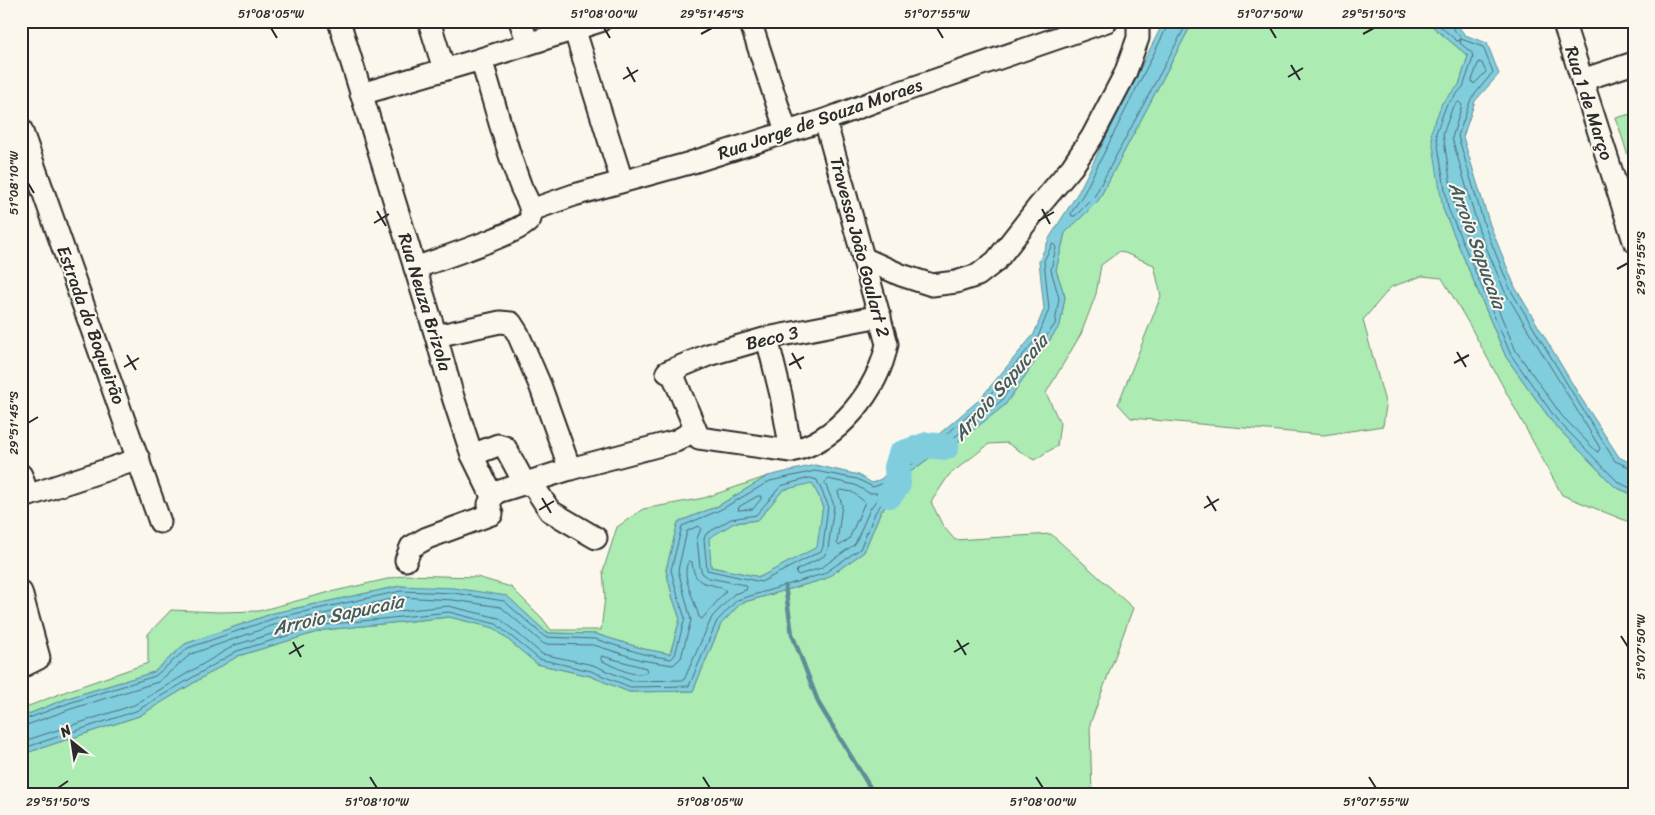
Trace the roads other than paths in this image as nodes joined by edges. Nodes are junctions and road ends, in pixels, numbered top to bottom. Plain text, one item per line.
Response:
1 (339, 21) edge
2 (429, 21) edge
3 (520, 21) edge
4 (600, 21) edge
5 (750, 21) edge
6 (1107, 21) edge
7 (1138, 21) edge
8 (1563, 21) edge
9 (574, 28) junction
10 (528, 43) junction
11 (480, 59) junction
12 (1634, 63) edge
13 (444, 70) junction
14 (1582, 80) junction
15 (362, 94) junction
16 (825, 120) junction
17 (786, 131) junction
18 (22, 132) edge
19 (622, 181) junction
20 (531, 210) junction
21 (1634, 241) edge
22 (862, 258) junction
23 (415, 268) junction
24 (880, 316) junction
25 (436, 336) junction
26 (767, 338) junction
27 (695, 430) junction
28 (791, 451) junction
29 (472, 455) junction
30 (139, 459) junction
31 (570, 469) junction
32 (21, 475) edge
33 (525, 484) junction
34 (491, 494) junction
35 (25, 496) edge
36 (160, 522) dead end
37 (596, 538) dead end
38 (406, 560) dead end
39 (21, 592) edge
40 (21, 666) edge

1 - 15 street, Rua Neuza Brizola
2 - 13 street
3 - 10 street
4 - 9 street
5 - 17 street
6 - 16 street, Rua Jorge de Souza Moraes
7 - 22 street
8 - 14 street, Rua 1 de Março
9 - 10 street
9 - 19 street
10 - 11 street
11 - 13 street
11 - 20 street
12 - 14 street
13 - 15 street
14 - 21 street, Rua 1 de Março
15 - 23 street, Rua Neuza Brizola
16 - 17 street, Rua Jorge de Souza Moraes
16 - 22 street, Travessa João Goulart 2
17 - 19 street, Rua Jorge de Souza Moraes
18 - 30 street, Estrada do Boqueirão
19 - 20 street, Rua Jorge de Souza Moraes
20 - 23 street
22 - 24 street, Travessa João Goulart 2
23 - 25 street, Rua Neuza Brizola
24 - 26 street, Beco 3
24 - 28 street, Travessa João Goulart 2
25 - 29 street, Rua Neuza Brizola
25 - 31 street
26 - 27 street, Beco 3
26 - 28 street
27 - 28 street
27 - 31 street
29 - 33 street
29 - 34 street, Rua Neuza Brizola
30 - 35 street
30 - 36 street, Estrada do Boqueirão
31 - 33 street
32 - 35 street
33 - 34 street
33 - 37 street
34 - 38 street
39 - 40 street

